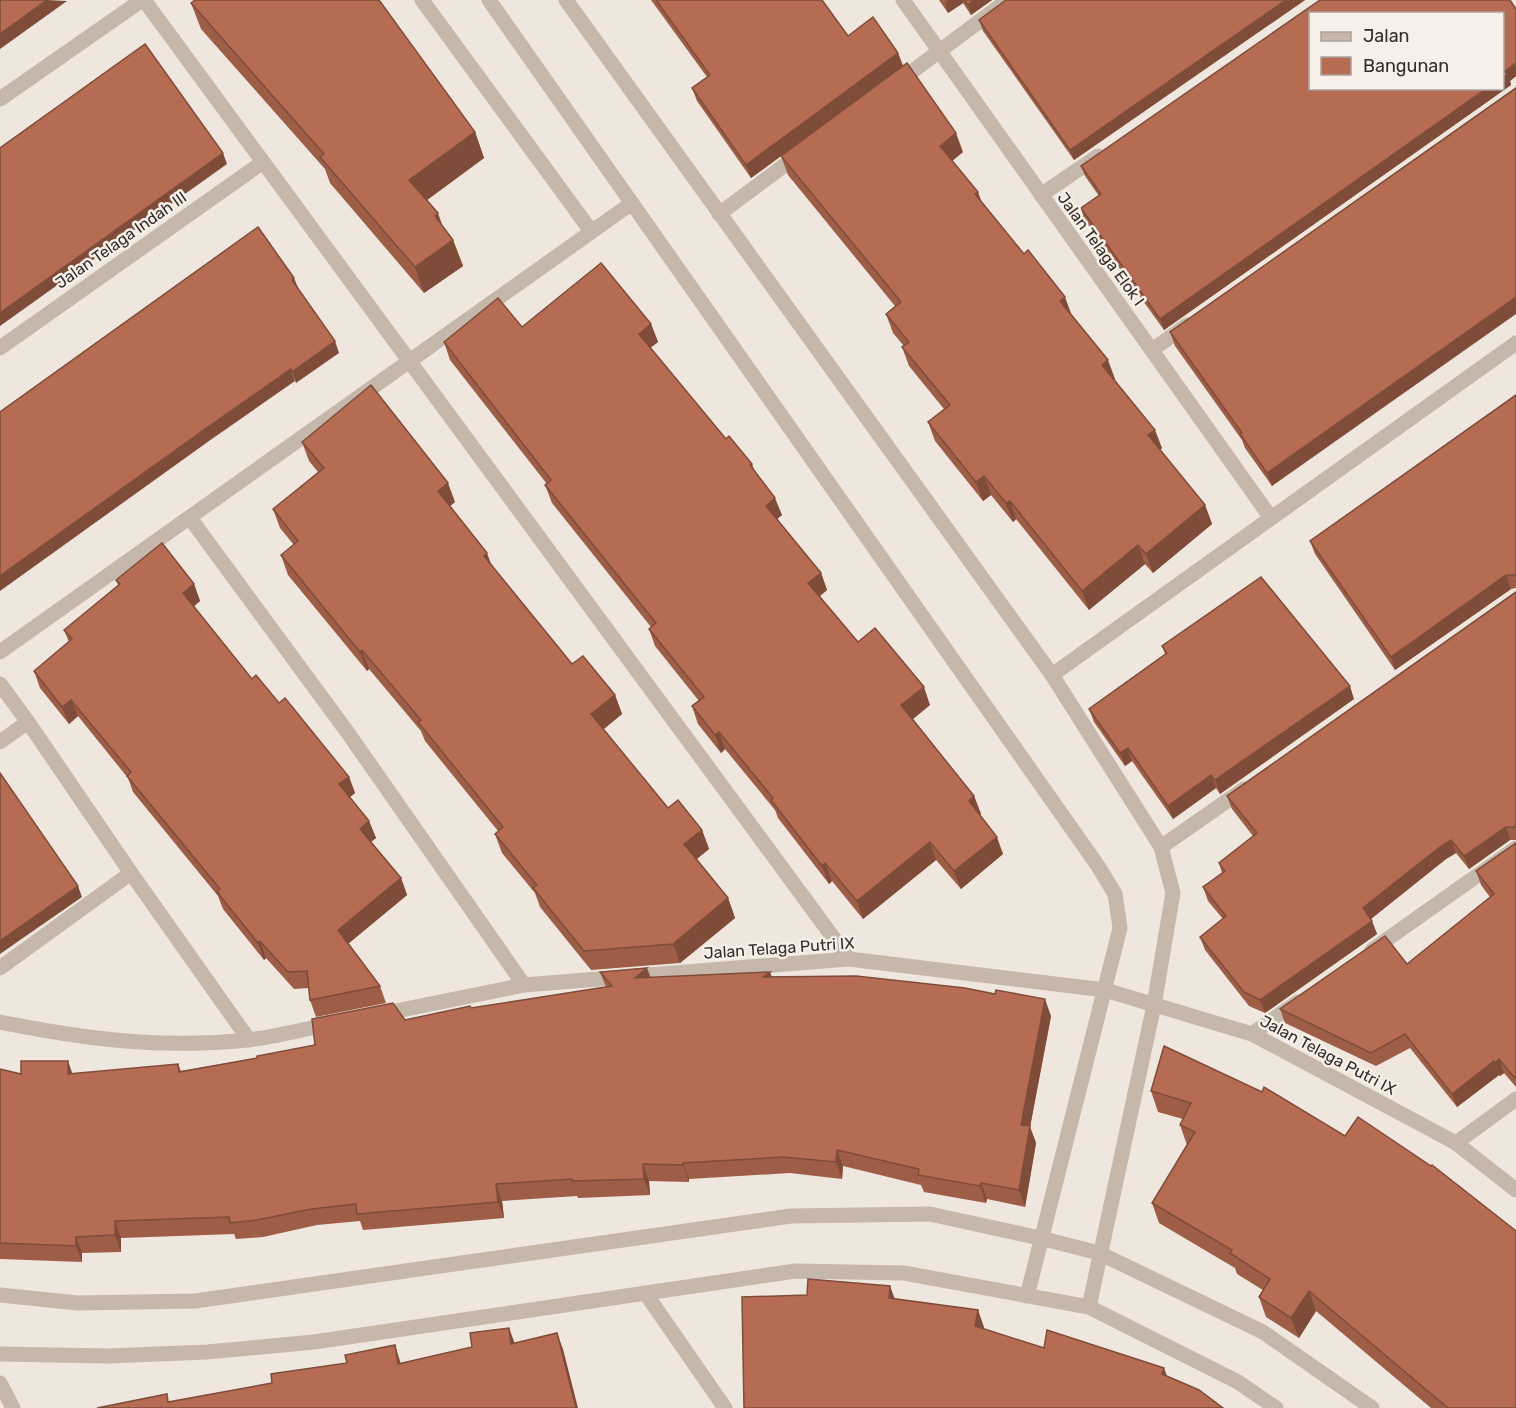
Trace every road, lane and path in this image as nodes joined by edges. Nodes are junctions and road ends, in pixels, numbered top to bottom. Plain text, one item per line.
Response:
1 (143, 0) edge
2 (422, 0) edge
3 (489, 0) edge
4 (566, 0) edge
5 (903, 0) edge
6 (1008, 0) edge
7 (939, 51) junction
8 (882, 94) edge
9 (0, 99) edge
10 (815, 143) edge
11 (1109, 148) edge
12 (263, 162) junction
13 (1041, 195) junction
14 (632, 203) junction
15 (719, 213) junction
16 (591, 231) junction
17 (1200, 316) edge
18 (1516, 343) edge
19 (0, 348) edge
20 (1152, 350) junction
21 (410, 362) junction
22 (190, 518) junction
23 (1271, 518) junction
24 (0, 652) edge
25 (1052, 675) junction
26 (0, 684) edge
27 (28, 722) junction
28 (0, 742) edge
29 (1257, 780) edge
30 (1161, 847) junction
31 (1516, 848) edge
32 (131, 873) junction
33 (1359, 958) edge
34 (849, 959) junction
35 (0, 968) edge
36 (524, 985) junction
37 (1105, 990) junction
38 (1311, 993) edge
39 (1154, 1005) junction
40 (0, 1022) edge
41 (1252, 1034) junction
42 (249, 1040) junction
43 (1516, 1099) edge
44 (1456, 1143) junction
45 (1516, 1190) edge
46 (1040, 1238) junction
47 (1099, 1253) junction
48 (646, 1294) junction
49 (0, 1295) edge
50 (1027, 1296) junction
51 (0, 1303) edge
52 (1089, 1307) junction
53 (0, 1354) edge
54 (0, 1383) edge
55 (13, 1408) edge
56 (725, 1408) edge
57 (1276, 1408) edge
58 (1372, 1408) edge

1 - 9 street
1 - 12 street
2 - 16 street
3 - 14 street
4 - 15 street
5 - 7 street, Jalan Telaga Elok I
6 - 7 street
7 - 8 street
7 - 13 street, Jalan Telaga Elok I
10 - 15 street
11 - 13 street
12 - 19 street, Jalan Telaga Indah III
12 - 21 street
13 - 20 street, Jalan Telaga Elok I
14 - 16 street
14 - 37 street
15 - 25 street
16 - 21 street
17 - 20 street
18 - 23 street
20 - 23 street, Jalan Telaga Elok I
21 - 22 street
21 - 34 street
22 - 24 street
22 - 36 street
23 - 25 street
25 - 30 street
26 - 27 street
27 - 28 street
27 - 32 street
29 - 30 street
30 - 39 street
31 - 33 street
32 - 35 street
32 - 42 street
34 - 36 street, Jalan Telaga Putri IX
34 - 37 street, Jalan Telaga Putri IX
36 - 42 street, Jalan Telaga Putri IX
37 - 39 street, Jalan Telaga Putri IX
37 - 46 street
38 - 41 street
39 - 41 street, Jalan Telaga Putri IX
39 - 47 street
40 - 42 street, Jalan Telaga Putri IX
41 - 44 street, Jalan Telaga Putri IX
43 - 44 street
44 - 45 street, Jalan Telaga Putri IX
46 - 47 street
46 - 49 street
46 - 50 street
47 - 52 street
47 - 58 street
48 - 50 street
48 - 53 street
48 - 56 street
49 - 51 street
50 - 52 street
52 - 57 street
54 - 55 street

